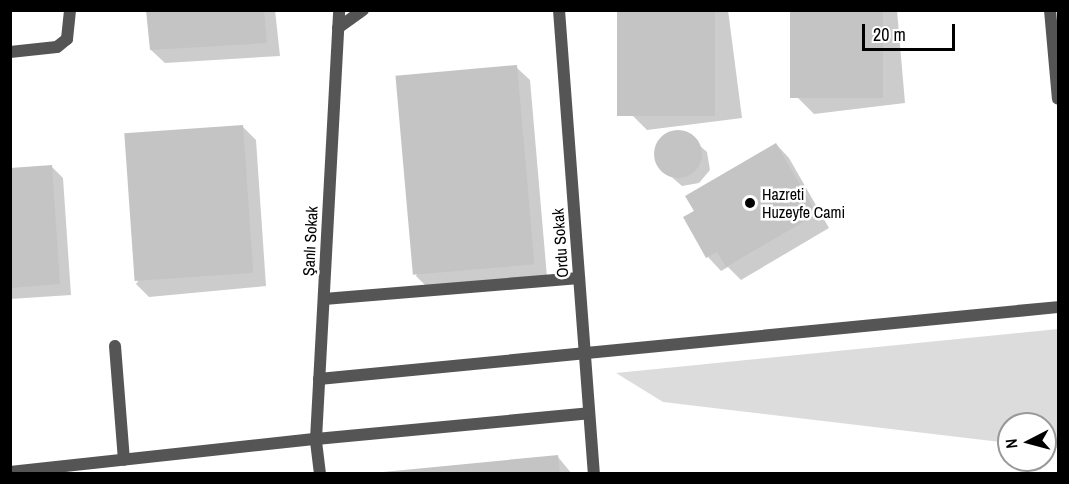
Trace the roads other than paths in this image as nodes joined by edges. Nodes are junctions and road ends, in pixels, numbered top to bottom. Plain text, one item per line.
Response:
1 (70, 10) edge
2 (339, 10) edge
3 (363, 10) edge
4 (559, 10) edge
5 (1050, 10) edge
6 (338, 28) junction
7 (10, 52) edge
8 (1059, 99) edge
9 (579, 278) junction
10 (324, 299) junction
11 (1059, 307) edge
12 (115, 346) dead end
13 (585, 356) junction
14 (319, 379) junction
15 (589, 413) junction
16 (316, 438) junction
17 (124, 460) junction
18 (10, 472) edge
19 (320, 474) edge
20 (594, 474) edge

1 - 7 street
2 - 6 street, Şanlı Sokak
3 - 6 street
4 - 9 street, Ordu Sokak
5 - 8 street
6 - 10 street, Şanlı Sokak
9 - 10 street
9 - 13 street, Ordu Sokak
10 - 14 street, Şanlı Sokak
11 - 13 street
12 - 17 street
13 - 14 street
13 - 15 street, Ordu Sokak
14 - 16 street, Şanlı Sokak
15 - 16 street
15 - 20 street, Ordu Sokak
16 - 17 street
16 - 19 street, Şanlı Sokak
17 - 18 street

